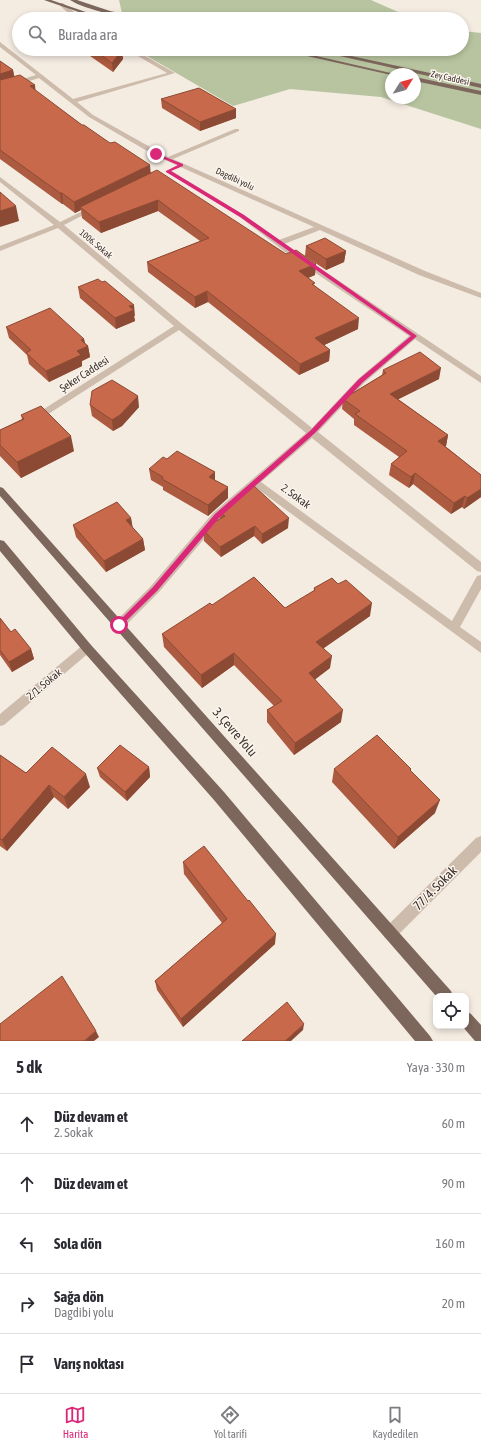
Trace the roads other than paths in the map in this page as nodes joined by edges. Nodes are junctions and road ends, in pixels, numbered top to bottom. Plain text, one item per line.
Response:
1 (46, 0) edge
2 (72, 0) edge
3 (61, 4) junction
4 (70, 12) edge
5 (84, 12) edge
6 (109, 12) edge
7 (0, 44) edge
8 (12, 54) edge
9 (15, 56) edge
10 (142, 56) edge
11 (311, 56) edge
12 (344, 56) edge
13 (385, 72) edge
14 (39, 76) junction
15 (421, 80) edge
16 (481, 86) edge
17 (0, 88) edge
18 (481, 94) edge
19 (73, 101) junction
20 (237, 130) dead end
21 (169, 159) junction
22 (181, 165) junction
23 (0, 179) edge
24 (100, 205) edge
25 (59, 225) junction
26 (318, 228) junction
27 (279, 243) junction
28 (0, 249) edge
29 (481, 296) edge
30 (179, 326) junction
31 (414, 336) junction
32 (481, 380) edge
33 (29, 423) edge
34 (313, 432) junction
35 (255, 482) junction
36 (0, 490) edge
37 (0, 544) edge
38 (481, 568) edge
39 (481, 579) edge
40 (119, 625) junction
41 (454, 628) junction
42 (87, 648) junction
43 (481, 648) edge
44 (0, 721) edge
45 (481, 843) edge
46 (390, 933) junction
47 (443, 993) edge
48 (469, 1022) edge
49 (481, 1036) edge
50 (425, 1041) edge

1 - 3 main road
2 - 6 main road
3 - 4 street
3 - 5 main road
7 - 8 street, Dagdibi yolu
9 - 14 street, Dagdibi yolu
10 - 19 street
11 - 13 main road
12 - 16 main road, Zey Caddesi
14 - 17 street
14 - 19 street, Dagdibi yolu
15 - 18 main road, Zey Caddesi
19 - 21 street, Dagdibi yolu
20 - 21 street
21 - 22 street, Dagdibi yolu
22 - 26 street, Dagdibi yolu
22 - 27 street
23 - 25 street, 1006. Sokak
24 - 25 street
25 - 28 street
25 - 30 street, 1006. Sokak
26 - 27 street
26 - 29 street, Dagdibi yolu
27 - 31 street
30 - 33 street, Şeker Caddesi
30 - 34 street, 1006. Sokak
31 - 32 street
31 - 34 street
34 - 35 street
34 - 38 street, 1006. Sokak
35 - 40 street
35 - 41 street, 2. Sokak
36 - 40 main road, 3. Çevre Yolu
37 - 42 main road
39 - 41 street
40 - 46 main road, 3. Çevre Yolu
41 - 43 street, 2. Sokak
42 - 44 street, 2/1. Sokak
42 - 50 main road
45 - 46 street, 77/4. Sokak
46 - 47 main road, 3. Çevre Yolu
48 - 49 main road

